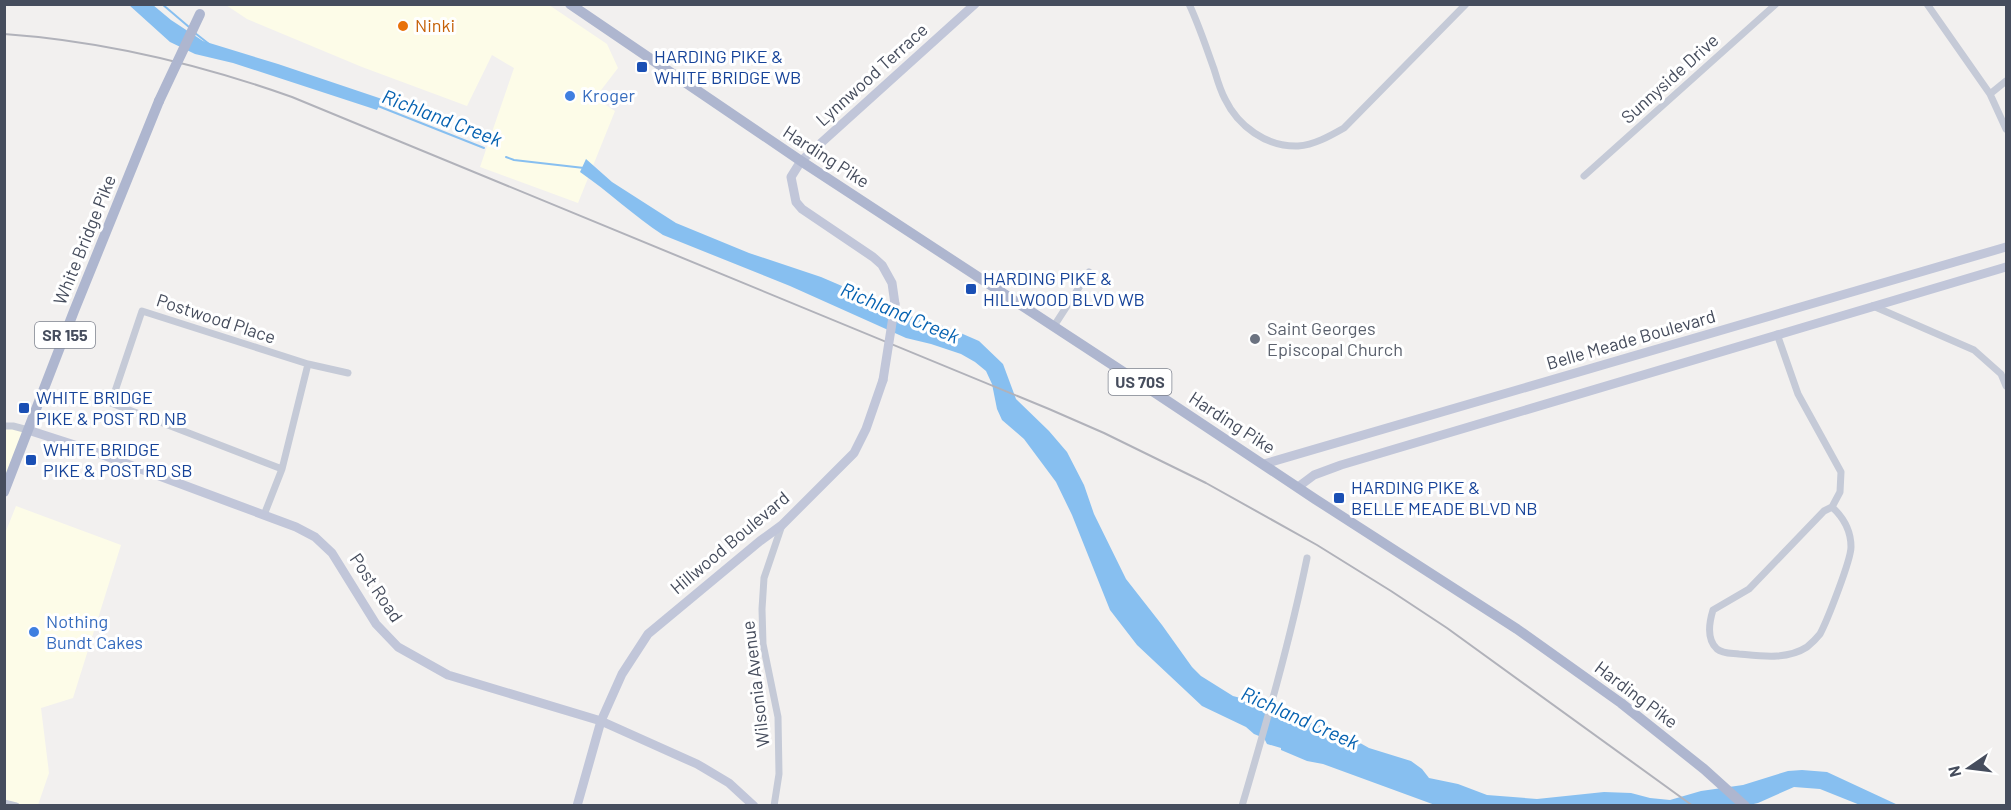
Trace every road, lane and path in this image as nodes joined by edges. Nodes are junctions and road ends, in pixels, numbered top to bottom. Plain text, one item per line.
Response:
1 (205, 4) edge
2 (570, 4) edge
3 (975, 4) edge
4 (1189, 4) edge
5 (1466, 4) edge
6 (1776, 4) edge
7 (1927, 4) edge
8 (2007, 81) edge
9 (1990, 94) junction
10 (2007, 129) edge
11 (801, 161) junction
12 (1584, 176) dead end
13 (2007, 247) edge
14 (2007, 267) edge
15 (1089, 272) dead end
16 (1868, 288) junction
17 (1873, 306) junction
18 (1772, 315) junction
19 (1054, 326) junction
20 (1777, 334) junction
21 (308, 364) junction
22 (348, 373) dead end
23 (1566, 376) junction
24 (2007, 386) edge
25 (1571, 395) junction
26 (1460, 408) junction
27 (4, 426) edge
28 (1465, 428) junction
29 (1386, 429) junction
30 (28, 430) junction
31 (1392, 449) junction
32 (1264, 464) junction
33 (282, 469) junction
34 (1298, 487) junction
35 (4, 492) edge
36 (1832, 507) junction
37 (264, 515) junction
38 (782, 525) junction
39 (1307, 558) dead end
40 (602, 721) junction
41 (4, 803) edge
42 (15, 806) edge
43 (577, 806) edge
44 (754, 806) edge
45 (774, 806) edge
46 (1242, 806) edge
47 (1745, 806) edge

1 - 30 main road, White Bridge Pike / SR 155, bridge
2 - 11 main road, Harding Pike / US 70S
3 - 11 street, Lynnwood Terrace
4 - 5 street
6 - 12 street, Sunnyside Drive
7 - 9 street
8 - 9 street
9 - 10 street
11 - 19 main road, Harding Pike / US 70S
11 - 38 street, Hillwood Boulevard, bridge
13 - 16 street, Belle Meade Boulevard
14 - 17 street, Belle Meade Boulevard
15 - 19 street
16 - 17 street
16 - 18 street, Belle Meade Boulevard
17 - 20 street, Belle Meade Boulevard
17 - 24 street
18 - 20 street
18 - 23 street, Belle Meade Boulevard
19 - 32 main road, Harding Pike / US 70S
20 - 25 street, Belle Meade Boulevard
20 - 36 street
21 - 22 street
21 - 33 street
21 - 33 street, Postwood Place
23 - 25 street
23 - 26 street, Belle Meade Boulevard
25 - 28 street, Belle Meade Boulevard
26 - 28 street
26 - 29 street, Belle Meade Boulevard
27 - 30 street
28 - 31 street, Belle Meade Boulevard
29 - 31 street
29 - 32 street, Belle Meade Boulevard
30 - 35 main road, White Bridge Pike / SR 155
30 - 37 street, Post Road
31 - 34 street, Belle Meade Boulevard
32 - 34 main road, Harding Pike / US 70S
33 - 37 street
34 - 47 main road, Harding Pike / US 70S
36 - 36 street
37 - 40 street, Post Road
38 - 40 street, Hillwood Boulevard
38 - 45 street, Wilsonia Avenue
39 - 46 street
40 - 43 street, Hillwood Boulevard
40 - 44 street, Post Road
41 - 42 street

